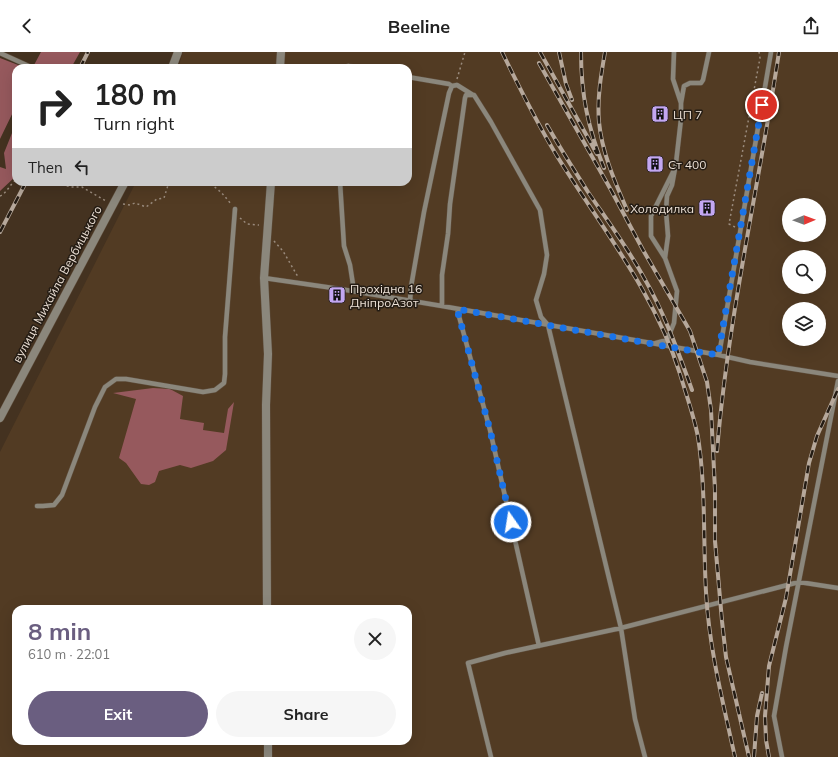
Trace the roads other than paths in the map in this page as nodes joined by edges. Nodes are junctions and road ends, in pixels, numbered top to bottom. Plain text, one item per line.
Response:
1 (178, 52) edge
2 (281, 52) edge
3 (674, 52) edge
4 (709, 52) edge
5 (771, 52) edge
6 (0, 53) edge
7 (24, 64) edge
8 (174, 64) edge
9 (280, 64) edge
10 (412, 78) edge
11 (454, 86) junction
12 (474, 95) junction
13 (681, 103) junction
14 (675, 166) junction
15 (122, 186) edge
16 (271, 186) edge
17 (340, 186) edge
18 (235, 209) road end
19 (665, 258) junction
20 (264, 278) junction
21 (354, 291) junction
22 (410, 301) junction
23 (442, 306) junction
24 (457, 309) junction
25 (548, 324) junction
26 (654, 344) junction
27 (718, 355) junction
28 (838, 376) edge
29 (838, 380) edge
30 (0, 418) edge
31 (37, 506) dead end
32 (799, 582) junction
33 (838, 588) edge
34 (267, 605) edge
35 (621, 628) junction
36 (539, 646) junction
37 (268, 745) edge
38 (268, 757) edge
39 (491, 757) edge
40 (645, 757) edge
41 (782, 757) edge

1 - 8 street
2 - 9 street
3 - 13 lane
4 - 13 lane
5 - 27 lane
6 - 7 lane
10 - 11 lane
11 - 12 lane
11 - 22 lane
12 - 23 lane
12 - 25 lane
13 - 14 lane
14 - 19 lane
14 - 19 lane
15 - 30 street, вулиця Михайла Вербицького
16 - 20 street
17 - 21 lane
18 - 31 lane
19 - 26 lane
20 - 21 lane
20 - 34 street
21 - 22 lane
22 - 23 lane
23 - 24 lane
24 - 25 lane
24 - 36 lane
25 - 26 lane
25 - 35 lane
26 - 27 lane
27 - 28 lane
29 - 32 lane
32 - 33 lane
32 - 35 lane
32 - 41 lane
35 - 36 lane
35 - 40 lane
36 - 39 lane
37 - 38 street

